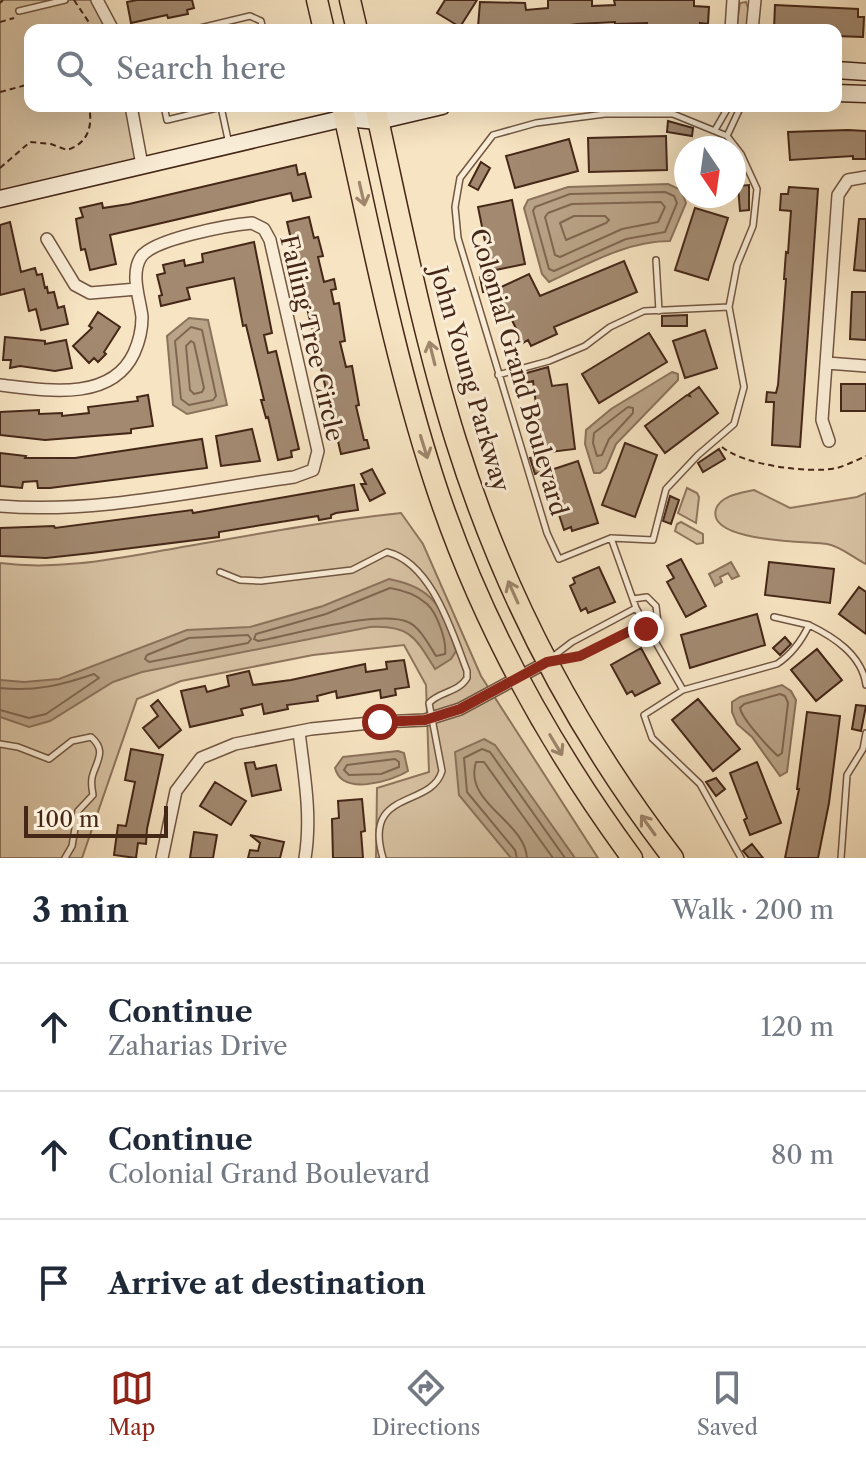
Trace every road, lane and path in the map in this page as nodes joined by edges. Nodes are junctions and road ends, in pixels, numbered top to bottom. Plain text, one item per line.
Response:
1 (65, 0) edge
2 (74, 0) edge
3 (97, 0) edge
4 (317, 0) edge
5 (350, 0) edge
6 (733, 0) edge
7 (755, 0) edge
8 (17, 14) joint
9 (0, 22) edge
10 (90, 24) edge
11 (110, 24) edge
12 (217, 24) edge
13 (262, 24) edge
14 (323, 24) edge
15 (356, 24) edge
16 (731, 24) edge
17 (753, 24) edge
18 (842, 70) edge
19 (866, 72) edge
20 (24, 86) edge
21 (0, 92) edge
22 (842, 93) edge
23 (866, 94) edge
24 (89, 112) edge
25 (132, 112) edge
26 (165, 112) edge
27 (199, 112) edge
28 (224, 112) edge
29 (342, 112) edge
30 (349, 112) edge
31 (724, 112) edge
32 (730, 112) edge
33 (739, 112) edge
34 (376, 113) edge
35 (738, 117) junction
36 (714, 130) junction
37 (727, 136) joint
38 (230, 145) junction
39 (142, 165) junction
40 (746, 165) edge
41 (0, 168) edge
42 (866, 177) edge
43 (0, 199) edge
44 (47, 239) dead end
45 (656, 260) dead end
46 (137, 289) junction
47 (729, 307) junction
48 (659, 311) junction
49 (827, 363) junction
50 (866, 366) edge
51 (498, 375) junction
52 (0, 385) edge
53 (715, 441) junction
54 (829, 441) dead end
55 (866, 456) edge
56 (0, 506) edge
57 (611, 538) junction
58 (220, 572) dead end
59 (633, 599) junction
60 (636, 608) junction
61 (774, 617) dead end
62 (809, 625) junction
63 (645, 627) junction
64 (547, 662) junction
65 (517, 677) junction
66 (866, 679) edge
67 (866, 685) edge
68 (683, 690) junction
69 (431, 718) junction
70 (299, 732) junction
71 (866, 733) edge
72 (0, 744) edge
73 (65, 858) edge
74 (162, 858) edge
75 (305, 858) edge
76 (383, 858) edge
77 (632, 858) edge
78 (673, 858) edge
79 (741, 858) edge
80 (841, 858) edge

1 - 8 lane
2 - 10 path
3 - 11 street
4 - 14 highway
5 - 15 highway
6 - 16 street
7 - 17 street
8 - 9 path
12 - 13 lane
18 - 19 street
20 - 21 path
22 - 23 street
24 - 41 path
25 - 39 street
26 - 27 lane
28 - 38 lane
29 - 38 street
30 -> 65 highway
31 - 36 lane
32 - 35 lane
33 - 35 lane
64 -> 34 highway, John Young Parkway
35 - 37 lane
36 - 37 lane, Colonial Grand Boulevard
36 - 51 lane, Colonial Grand Boulevard
38 - 39 street
39 - 43 street
40 - 47 lane, Colonial Grand Boulevard
42 - 49 street
44 - 46 street
45 - 48 lane
46 - 52 street, Falling Tree Circle
46 - 56 street, Falling Tree Circle
47 - 48 lane
47 - 53 lane, Colonial Grand Boulevard
48 - 51 lane
49 - 50 street
49 - 54 street
51 - 57 lane, Colonial Grand Boulevard
53 - 55 path
53 - 57 lane, Colonial Grand Boulevard
57 - 59 lane
58 - 69 lane
59 - 60 lane
59 - 63 lane
60 - 63 lane
60 - 64 lane
61 - 62 lane
62 - 66 lane
62 - 68 lane
63 - 64 lane
63 - 68 lane
64 - 65 street
78 -> 64 highway, John Young Parkway
65 - 69 street
65 -> 77 highway
66 - 67 lane
68 - 79 lane
69 - 70 street
69 - 76 lane
70 - 74 street
70 - 75 street
71 - 80 lane
72 - 73 lane

